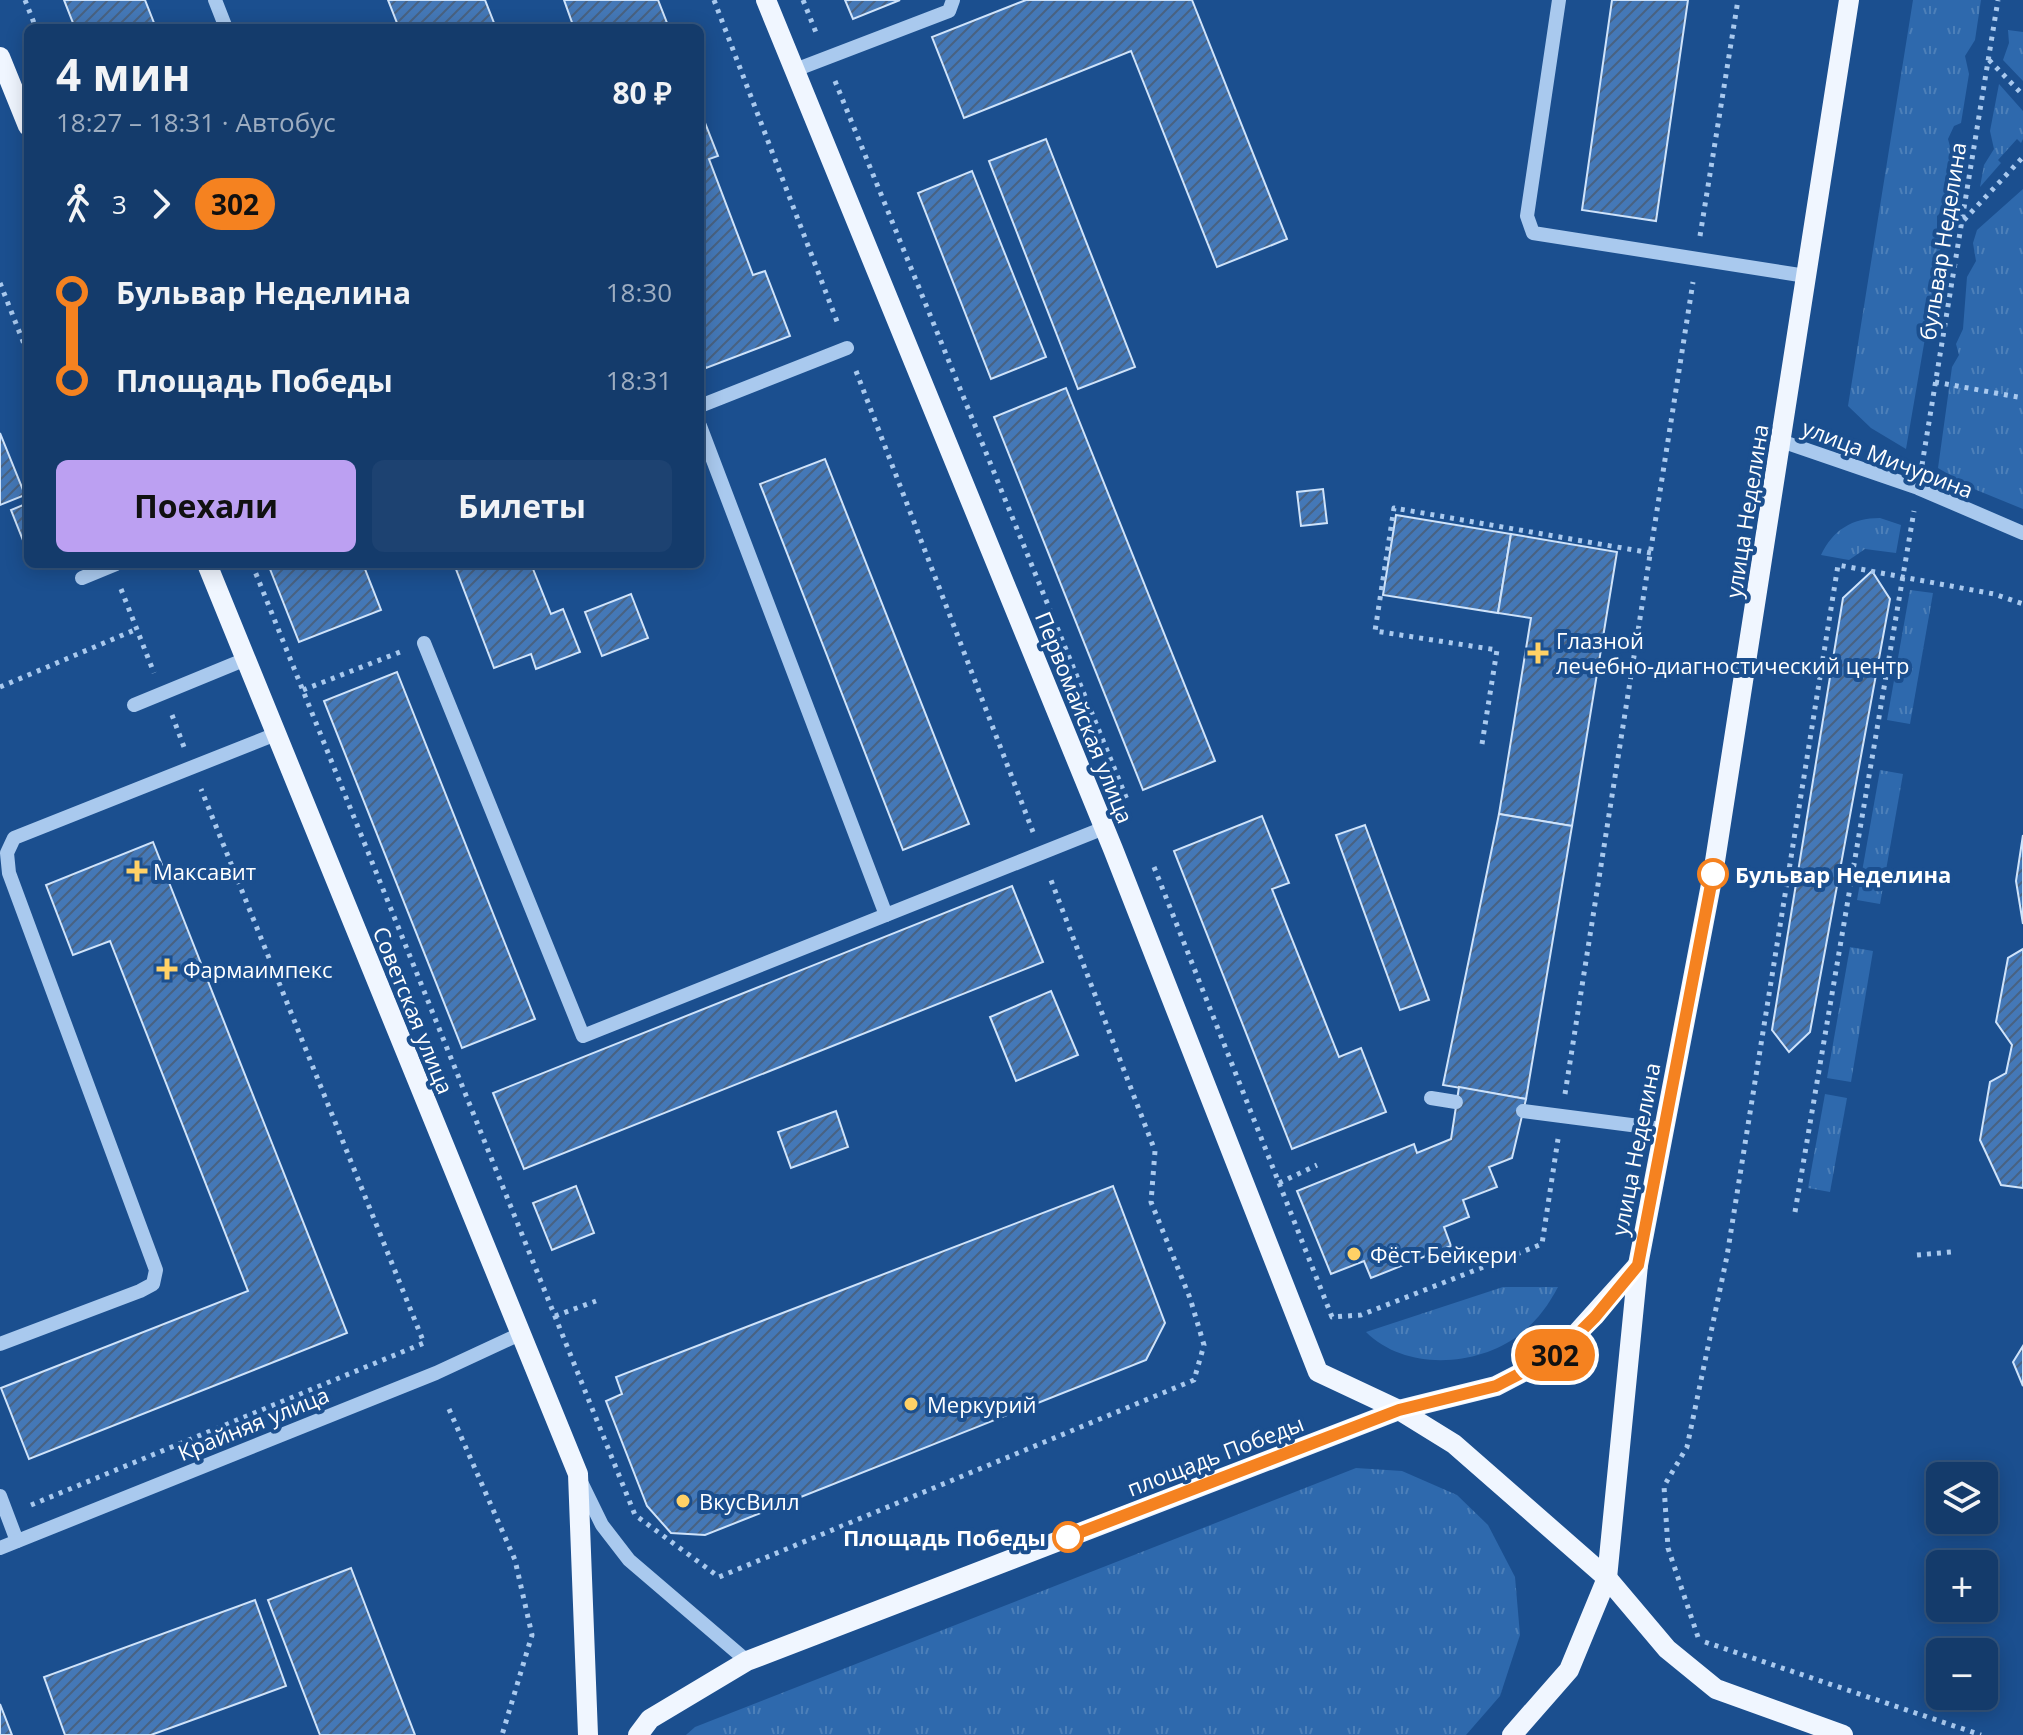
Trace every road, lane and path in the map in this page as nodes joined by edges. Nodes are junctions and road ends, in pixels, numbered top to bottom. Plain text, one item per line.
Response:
1 (25, 0) edge
2 (215, 0) edge
3 (714, 0) edge
4 (766, 0) edge
5 (803, 0) edge
6 (953, 0) edge
7 (1559, 0) edge
8 (1738, 0) edge
9 (1849, 0) edge
10 (1998, 0) edge
11 (34, 24) edge
12 (224, 24) edge
13 (0, 57) edge
14 (826, 58) junction
15 (1988, 59) junction
16 (795, 70) junction
17 (2023, 95) edge
18 (24, 116) edge
19 (2023, 157) edge
20 (1962, 222) junction
21 (1697, 259) junction
22 (1806, 276) junction
23 (0, 283) edge
24 (24, 344) edge
25 (847, 348) junction
26 (1935, 382) junction
27 (2023, 398) edge
28 (704, 404) edge
29 (704, 437) edge
30 (1781, 441) junction
31 (1918, 488) junction
32 (2023, 533) edge
33 (1651, 553) junction
34 (107, 568) edge
35 (115, 568) edge
36 (209, 568) edge
37 (254, 568) edge
38 (1902, 577) junction
39 (82, 578) dead end
40 (2023, 604) edge
41 (137, 629) junction
42 (424, 643) joint
43 (246, 659) junction
44 (0, 687) edge
45 (303, 690) junction
46 (163, 694) junction
47 (134, 705) dead end
48 (276, 734) junction
49 (1482, 744) dead end
50 (193, 768) junction
51 (1130, 806) dead end
52 (1104, 828) junction
53 (1041, 853) junction
54 (1153, 865) dead end
55 (886, 915) junction
56 (1431, 1098) dead end
57 (1456, 1102) dead end
58 (1523, 1111) dead end
59 (1562, 1117) junction
60 (1662, 1129) junction
61 (1317, 1165) dead end
62 (1279, 1183) junction
63 (1795, 1212) dead end
64 (1951, 1252) dead end
65 (1917, 1255) dead end
66 (1638, 1265) junction
67 (596, 1301) dead end
68 (555, 1316) junction
69 (520, 1334) junction
70 (0, 1344) edge
71 (449, 1409) dead end
72 (1399, 1410) junction
73 (578, 1474) junction
74 (0, 1496) edge
75 (7, 1514) junction
76 (17, 1541) junction
77 (0, 1548) edge
78 (1607, 1578) junction
79 (747, 1661) junction
80 (502, 1735) edge
81 (588, 1735) edge
82 (638, 1735) edge
83 (1512, 1735) edge
84 (1843, 1735) edge
85 (1981, 1735) edge

1 - 11 path
2 - 12 street
3 - 25 path
4 - 16 main road, Первомайская улица
5 - 14 path
6 - 14 street
7 - 21 street
8 - 21 path
9 - 22 main road, улица Неделина
10 - 15 path, бульвар Неделина
13 - 18 main road
14 - 16 street
14 - 51 path
15 - 17 path
15 - 20 path, бульвар Неделина
16 - 52 main road, Первомайская улица
19 - 20 path
20 - 26 path, бульвар Неделина
21 - 22 street
21 - 33 path
22 - 30 main road, улица Неделина
23 - 24 path
25 - 28 street
25 - 53 path
26 - 27 path
26 - 31 path, бульвар Неделина
29 - 55 street
30 - 31 street, улица Мичурина
30 - 60 main road, улица Неделина
31 - 32 street, улица Мичурина
31 - 38 path, бульвар Неделина
33 - 49 path
33 - 59 path
34 - 39 street
35 - 41 path
36 - 43 main road, Советская улица
37 - 45 path
38 - 40 path
38 - 63 path, бульвар Неделина
38 - 85 path
41 - 44 path
41 - 46 path
42 - 45 path
42 - 55 street
43 - 46 street
43 - 48 main road, Советская улица
45 - 68 path
46 - 47 street
46 - 50 path
48 - 50 street
48 - 69 main road, Советская улица
50 - 70 street
50 - 75 path
52 - 53 street
52 - 72 main road, Первомайская улица
53 - 55 street
53 - 68 path
54 - 62 path
56 - 57 street
58 - 59 street
59 - 60 street
59 - 62 path
60 - 66 main road, улица Неделина
61 - 62 path
64 - 65 path
66 - 72 main road, площадь Победы
66 - 78 main road, улица Неделина
67 - 68 path
69 - 73 main road, Советская улица
69 - 76 street, Крайняя улица
71 - 80 path
72 - 78 main road
72 - 79 main road, площадь Победы
73 - 79 street, Советская улица
73 - 81 main road, Советская улица
74 - 75 street
75 - 76 street
76 - 77 street, Крайняя улица
78 - 83 main road
78 - 84 main road
79 - 82 main road, площадь Победы

